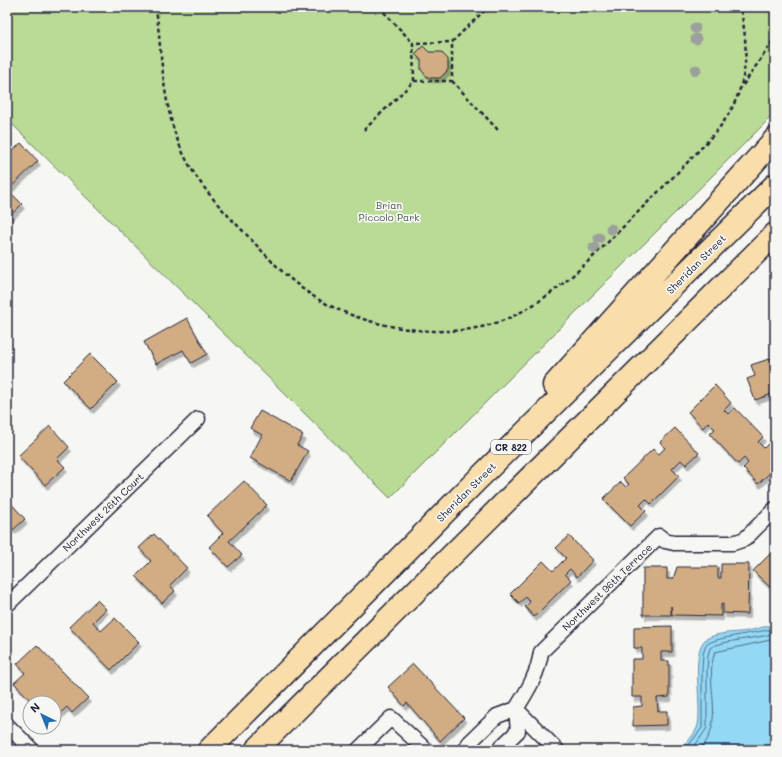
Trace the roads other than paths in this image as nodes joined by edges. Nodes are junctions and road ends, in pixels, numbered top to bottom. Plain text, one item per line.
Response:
1 (775, 139) edge
2 (775, 185) edge
3 (775, 234) edge
4 (198, 419) dead end
5 (474, 482) junction
6 (775, 509) edge
7 (7, 605) edge
8 (516, 709) junction
9 (7, 725) edge
10 (32, 750) edge
11 (209, 750) edge
12 (256, 750) edge
13 (358, 750) edge
14 (426, 750) edge
15 (466, 750) edge
16 (498, 750) edge
17 (557, 750) edge

1 - 5 main road
2 - 5 main road, Sheridan Street / CR 822
3 - 12 main road
4 - 7 street, Northwest 26th Court
5 - 11 main road, Sheridan Street / CR 822
6 - 8 street, Northwest 96th Terrace
8 - 15 street
8 - 16 street
8 - 17 street
9 - 10 street
13 - 14 street

